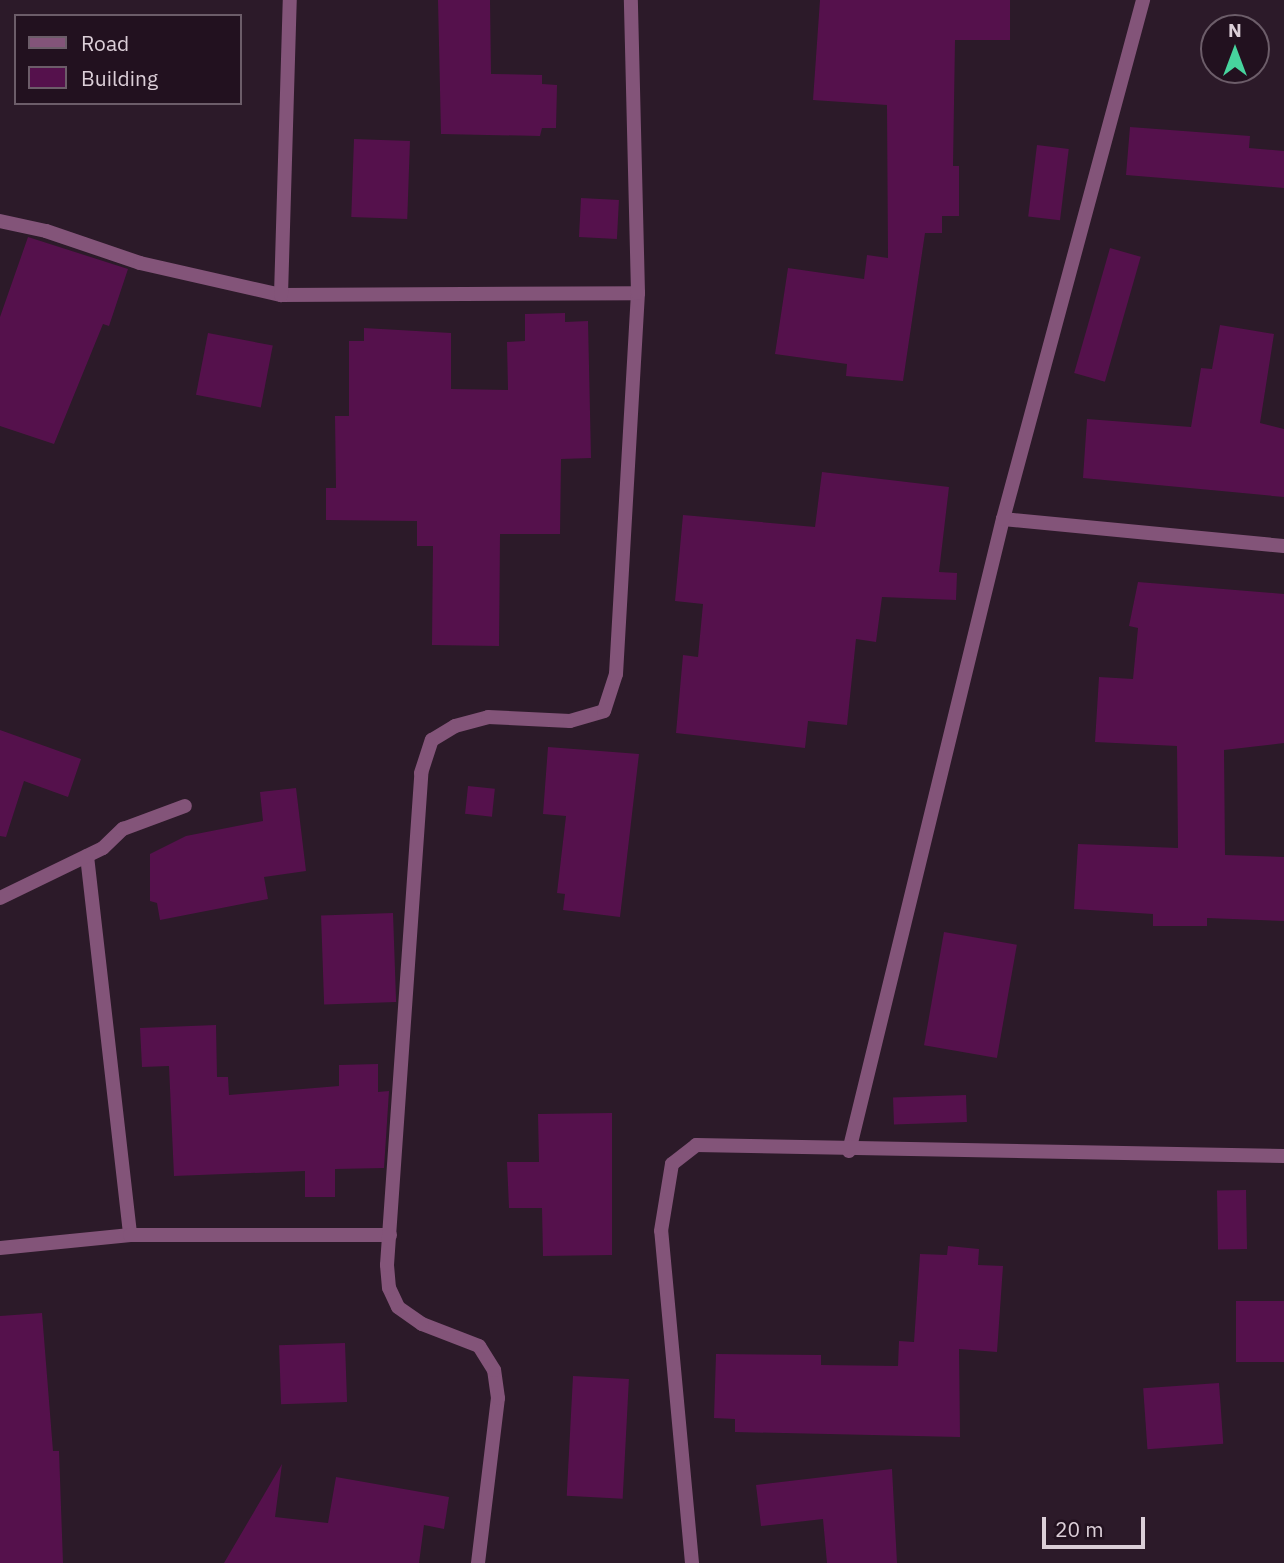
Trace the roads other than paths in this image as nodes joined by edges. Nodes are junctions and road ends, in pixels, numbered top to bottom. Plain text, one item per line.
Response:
1 (290, 0) edge
2 (631, 0) edge
3 (1143, 0) edge
4 (0, 221) edge
5 (638, 293) junction
6 (281, 295) junction
7 (1003, 519) junction
8 (1284, 545) edge
9 (185, 806) dead end
10 (87, 856) junction
11 (0, 898) edge
12 (849, 1151) junction
13 (1283, 1153) edge
14 (130, 1235) junction
15 (390, 1235) junction
16 (0, 1248) edge
17 (478, 1563) edge
18 (692, 1563) edge

1 - 6 street
2 - 5 street
3 - 7 street
4 - 6 street
5 - 6 street
5 - 15 street
7 - 8 street
7 - 12 street
9 - 10 street
10 - 11 street
10 - 14 street
12 - 13 street
12 - 18 street
14 - 15 street
14 - 16 street
15 - 17 street

